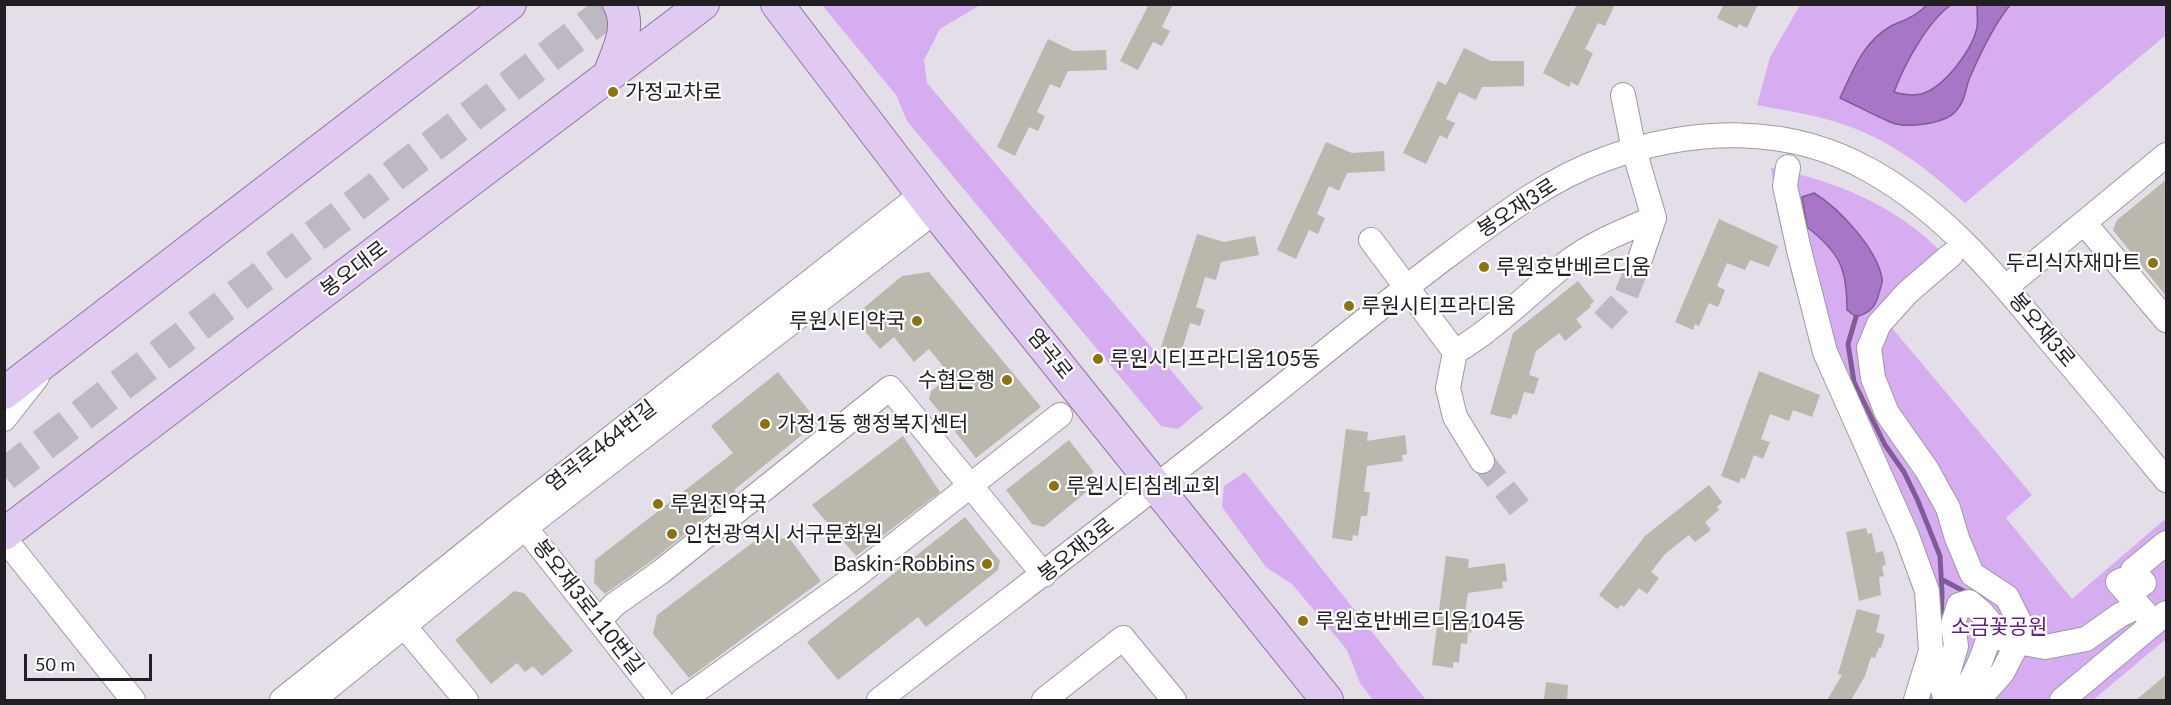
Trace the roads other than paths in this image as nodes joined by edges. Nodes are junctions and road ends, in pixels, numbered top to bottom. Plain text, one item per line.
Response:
1 (510, 4) edge
2 (619, 4) edge
3 (703, 4) edge
4 (777, 4) edge
5 (609, 75) junction
6 (1623, 95) dead end
7 (1634, 150) junction
8 (2166, 155) edge
9 (1788, 167) dead end
10 (929, 202) junction
11 (1654, 218) junction
12 (2085, 224) junction
13 (1371, 240) dead end
14 (1951, 255) dead end
15 (1638, 265) tunnel mouth
16 (1406, 286) junction
17 (2006, 287) junction
18 (2166, 320) edge
19 (57, 352) junction
20 (1455, 352) junction
21 (4, 393) edge
22 (1060, 415) dead end
23 (4, 419) edge
24 (1901, 433) junction
25 (1482, 461) tunnel mouth
26 (2166, 480) edge
27 (970, 485) junction
28 (1157, 487) junction
29 (520, 521) junction
30 (4, 536) edge
31 (1907, 536) junction
32 (2166, 543) edge
33 (1044, 575) junction
34 (2153, 614) edge
35 (399, 619) junction
36 (598, 621) junction
37 (1989, 637) junction
38 (2016, 640) junction
39 (1956, 646) junction
40 (1931, 647) junction
41 (1983, 693) edge
42 (888, 698) edge
43 (133, 700) edge
44 (282, 700) edge
45 (313, 700) edge
46 (466, 700) edge
47 (661, 700) edge
48 (683, 700) edge
49 (1044, 700) edge
50 (1174, 700) edge
51 (1327, 700) edge
52 (1916, 700) edge
53 (1946, 700) edge
54 (1953, 700) edge
55 (2062, 700) edge

1 - 19 main road
2 - 5 main road
3 - 5 main road, 봉오대로
4 - 10 main road, 염곡로
5 - 30 main road, 봉오대로
6 - 7 street
7 - 11 street
7 - 16 street, 봉오재3로
7 - 17 street, 봉오재3로
8 - 12 street
9 - 31 street
10 - 28 main road, 염곡로
10 - 29 street, 염곡로464번길
11 - 15 street
11 - 20 street
12 - 17 street
12 - 18 street
13 - 16 street
14 - 24 street
16 - 20 street
16 - 28 street, 봉오재3로
17 - 26 street, 봉오재3로
19 - 21 main road
19 - 23 street
20 - 25 street
22 - 27 street
24 - 31 street
24 - 38 street
27 - 33 street
27 - 36 street
27 - 48 street
28 - 33 street, 봉오재3로
28 - 51 main road, 염곡로
29 - 35 street, 염곡로464번길
29 - 36 street, 봉오재3로110번길
30 - 43 street
31 - 40 street
32 - 34 street
33 - 42 street, 봉오재3로
34 - 38 street
34 - 55 street
35 - 44 street, 염곡로464번길
35 - 45 street, 염곡로464번길
35 - 46 street
36 - 47 street, 봉오재3로110번길
37 - 38 street
37 - 39 street
37 - 41 street
38 - 41 street
39 - 40 street
39 - 53 street
40 - 52 street
41 - 54 street
49 - 50 street

